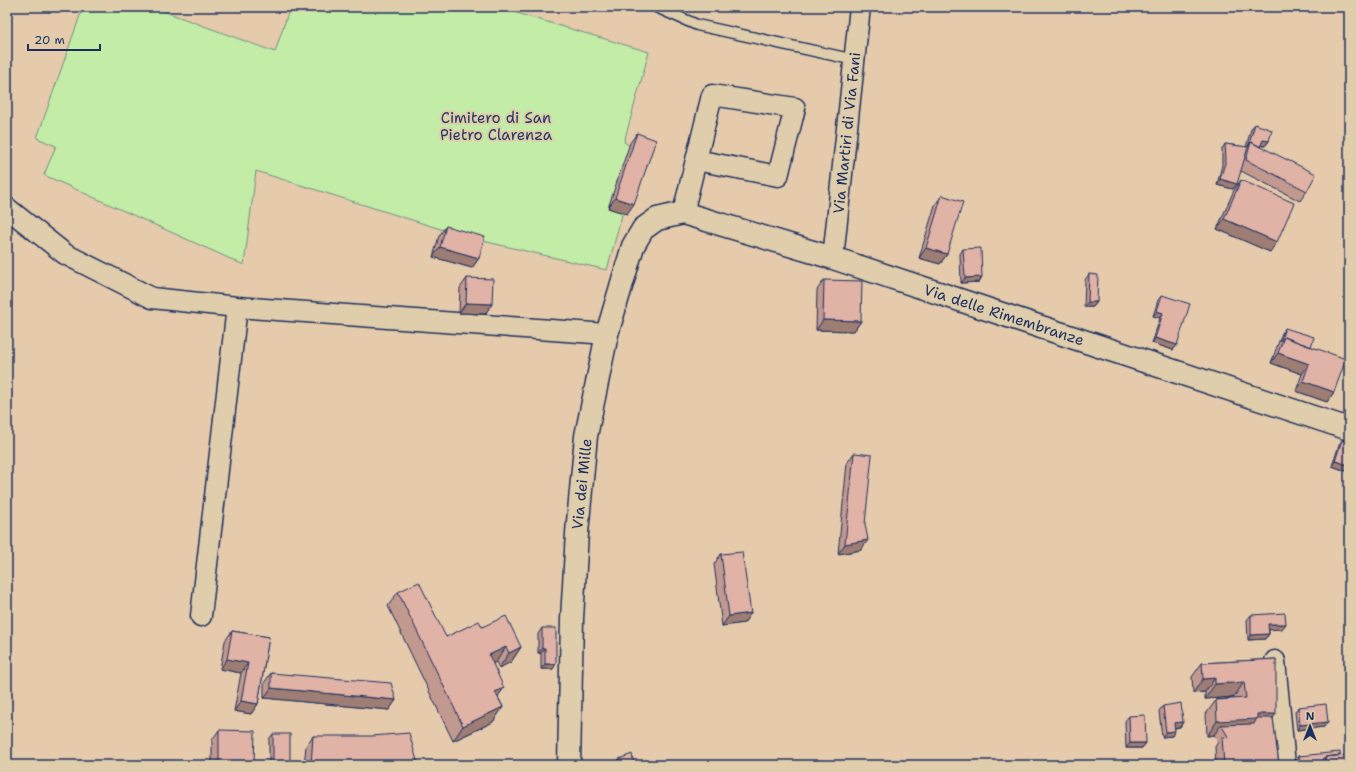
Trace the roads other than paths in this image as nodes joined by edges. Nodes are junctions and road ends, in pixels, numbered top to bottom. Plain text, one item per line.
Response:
1 (656, 7) edge
2 (860, 7) edge
3 (855, 60) junction
4 (696, 160) junction
5 (7, 208) edge
6 (682, 213) junction
7 (833, 258) junction
8 (238, 307) junction
9 (607, 334) junction
10 (1349, 429) edge
11 (201, 616) dead end
12 (1275, 661) edge
13 (569, 765) edge
14 (1285, 765) edge

1 - 3 lane
2 - 3 street, Via Martiri di Via Fani
3 - 7 street, Via Martiri di Via Fani
4 - 4 street
4 - 6 street
5 - 8 street
6 - 7 main road, Via delle Rimembranze
6 - 9 main road, Via dei Mille
7 - 10 main road, Via delle Rimembranze
8 - 9 street
8 - 11 street
9 - 13 main road, Via dei Mille
12 - 14 street

